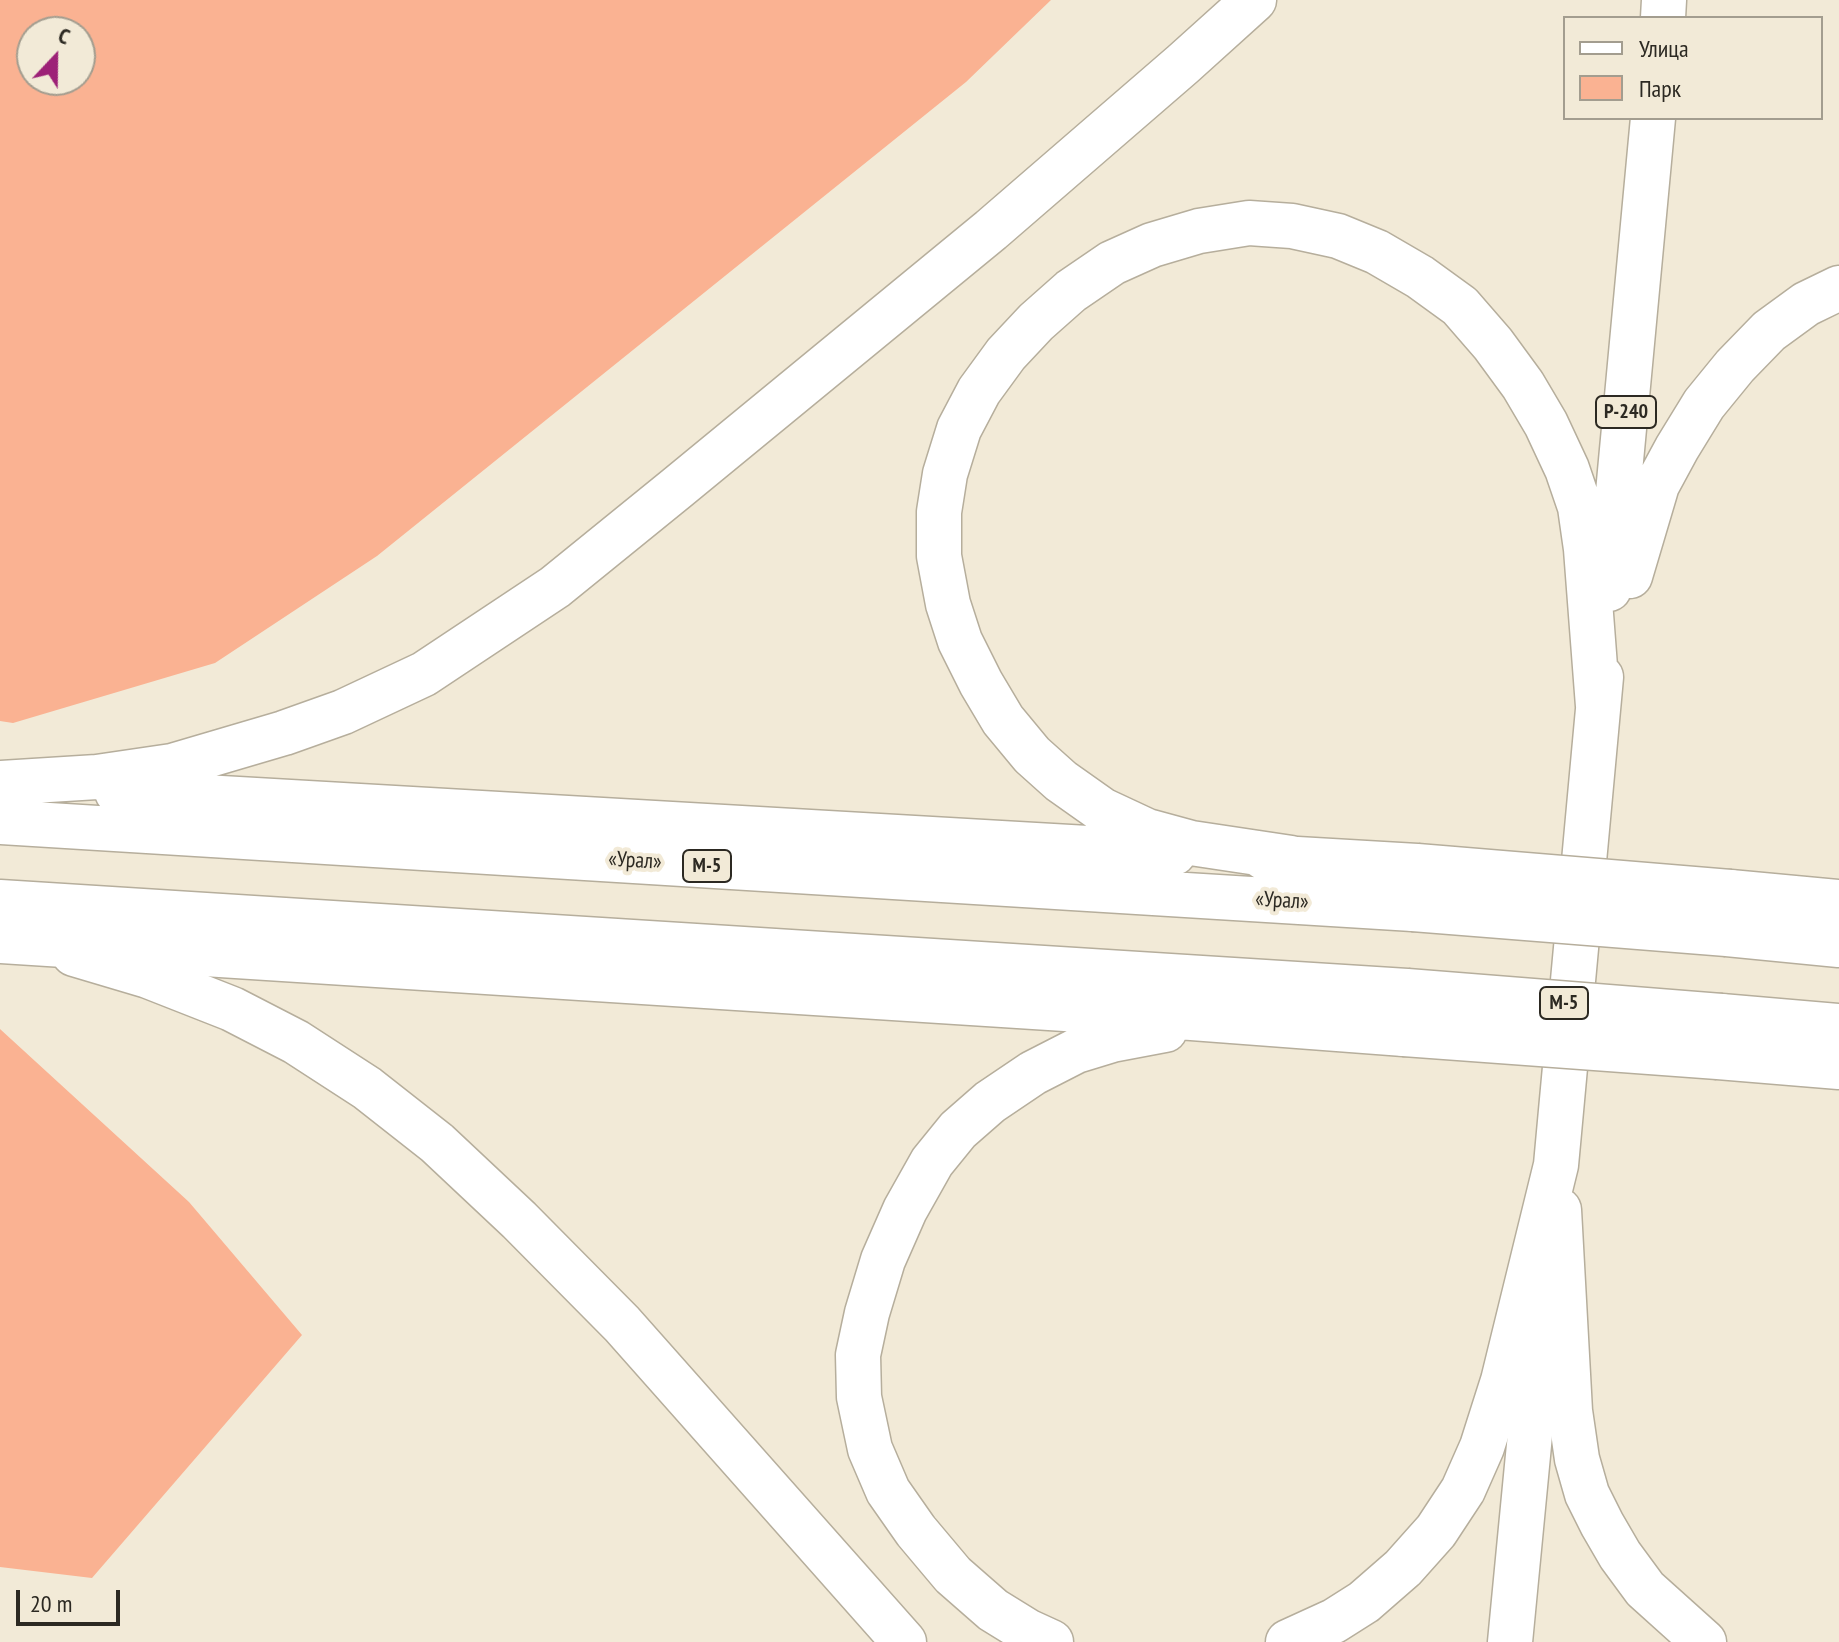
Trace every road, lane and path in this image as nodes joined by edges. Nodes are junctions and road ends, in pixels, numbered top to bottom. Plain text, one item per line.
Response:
1 (1254, 0) edge
2 (1653, 120) edge
3 (1839, 288) edge
4 (1598, 706) junction
5 (0, 784) edge
6 (0, 822) edge
7 (1291, 858) junction
8 (0, 902) edge
9 (1839, 902) edge
10 (8, 942) edge
11 (1839, 945) edge
12 (1272, 1024) junction
13 (1839, 1026) edge
14 (1720, 1036) junction
15 (1839, 1067) edge
16 (1556, 1165) junction
17 (904, 1642) edge
18 (1051, 1642) edge
19 (1288, 1642) edge
20 (1510, 1642) edge
21 (1704, 1642) edge

1 - 5 main road
2 - 4 main road, Р-240
3 - 4 main road
4 - 7 main road
4 - 16 main road, Р-240
5 - 7 main road
6 - 11 main road, «Урал» / М-5, bridge
7 - 9 main road, bridge
8 - 14 main road, М-5, bridge
10 - 12 main road
10 - 17 main road
12 - 14 main road, bridge
12 - 18 main road
13 - 14 main road, М-5
14 - 15 main road
16 - 19 main road
16 - 20 main road
16 - 21 main road

